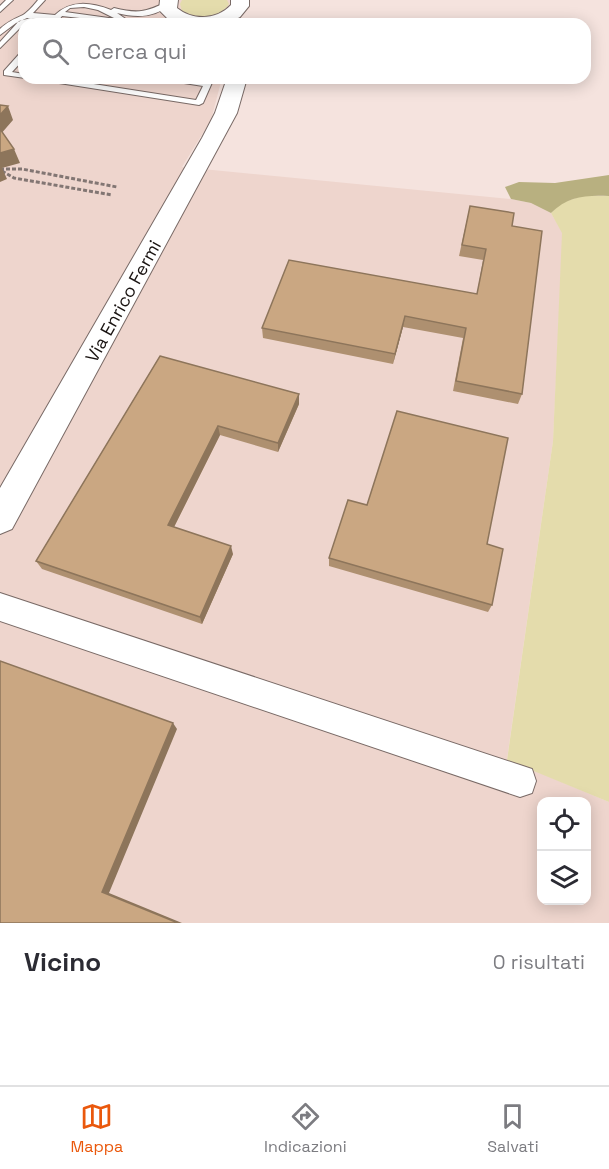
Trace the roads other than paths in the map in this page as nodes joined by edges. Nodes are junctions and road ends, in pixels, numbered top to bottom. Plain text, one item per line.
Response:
1 (10, 0) edge
2 (42, 0) edge
3 (95, 0) edge
4 (168, 1) edge
5 (109, 8) junction
6 (0, 10) edge
7 (241, 11) edge
8 (28, 14) junction
9 (18, 18) edge
10 (19, 18) edge
11 (47, 18) edge
12 (58, 18) edge
13 (122, 18) edge
14 (178, 18) edge
15 (224, 18) edge
16 (18, 29) edge
17 (0, 33) edge
18 (0, 46) edge
19 (18, 61) edge
20 (18, 75) edge
21 (80, 84) edge
22 (208, 84) edge
23 (235, 84) edge
24 (94, 86) joint
25 (0, 519) edge
26 (0, 607) edge
27 (520, 781) dead end

1 - 6 lane
2 - 8 lane
3 - 5 lane
4 - 5 lane
4 - 14 street
5 - 12 lane
5 - 13 lane
7 - 15 street
8 - 10 lane
8 - 11 lane
9 - 17 lane
16 - 18 lane
19 - 20 lane
21 - 24 lane
22 - 24 lane
23 - 25 street, Via Enrico Fermi
26 - 27 street

